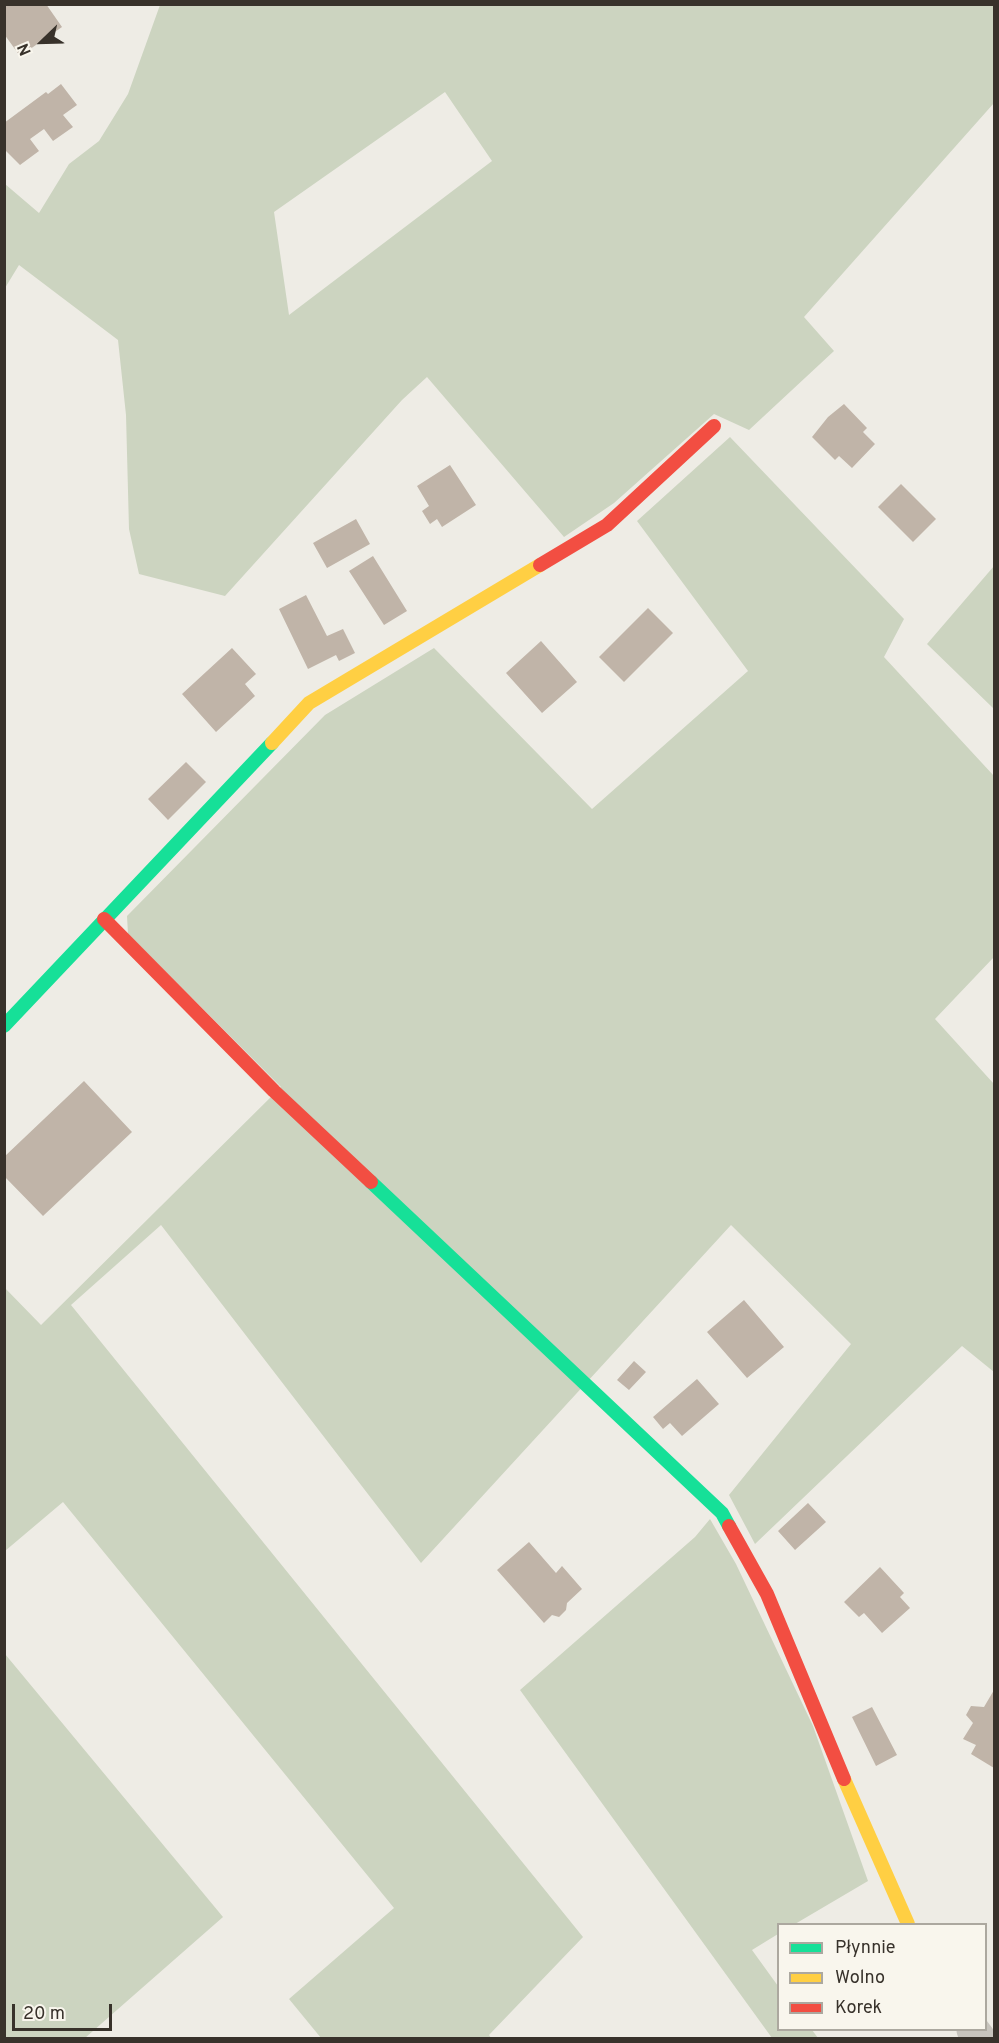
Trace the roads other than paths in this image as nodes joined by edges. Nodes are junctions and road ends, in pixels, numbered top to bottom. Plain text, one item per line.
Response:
1 (714, 426) dead end
2 (104, 919) junction
3 (4, 1026) edge
4 (908, 1923) edge

1 - 2 street
2 - 3 street
2 - 4 street

